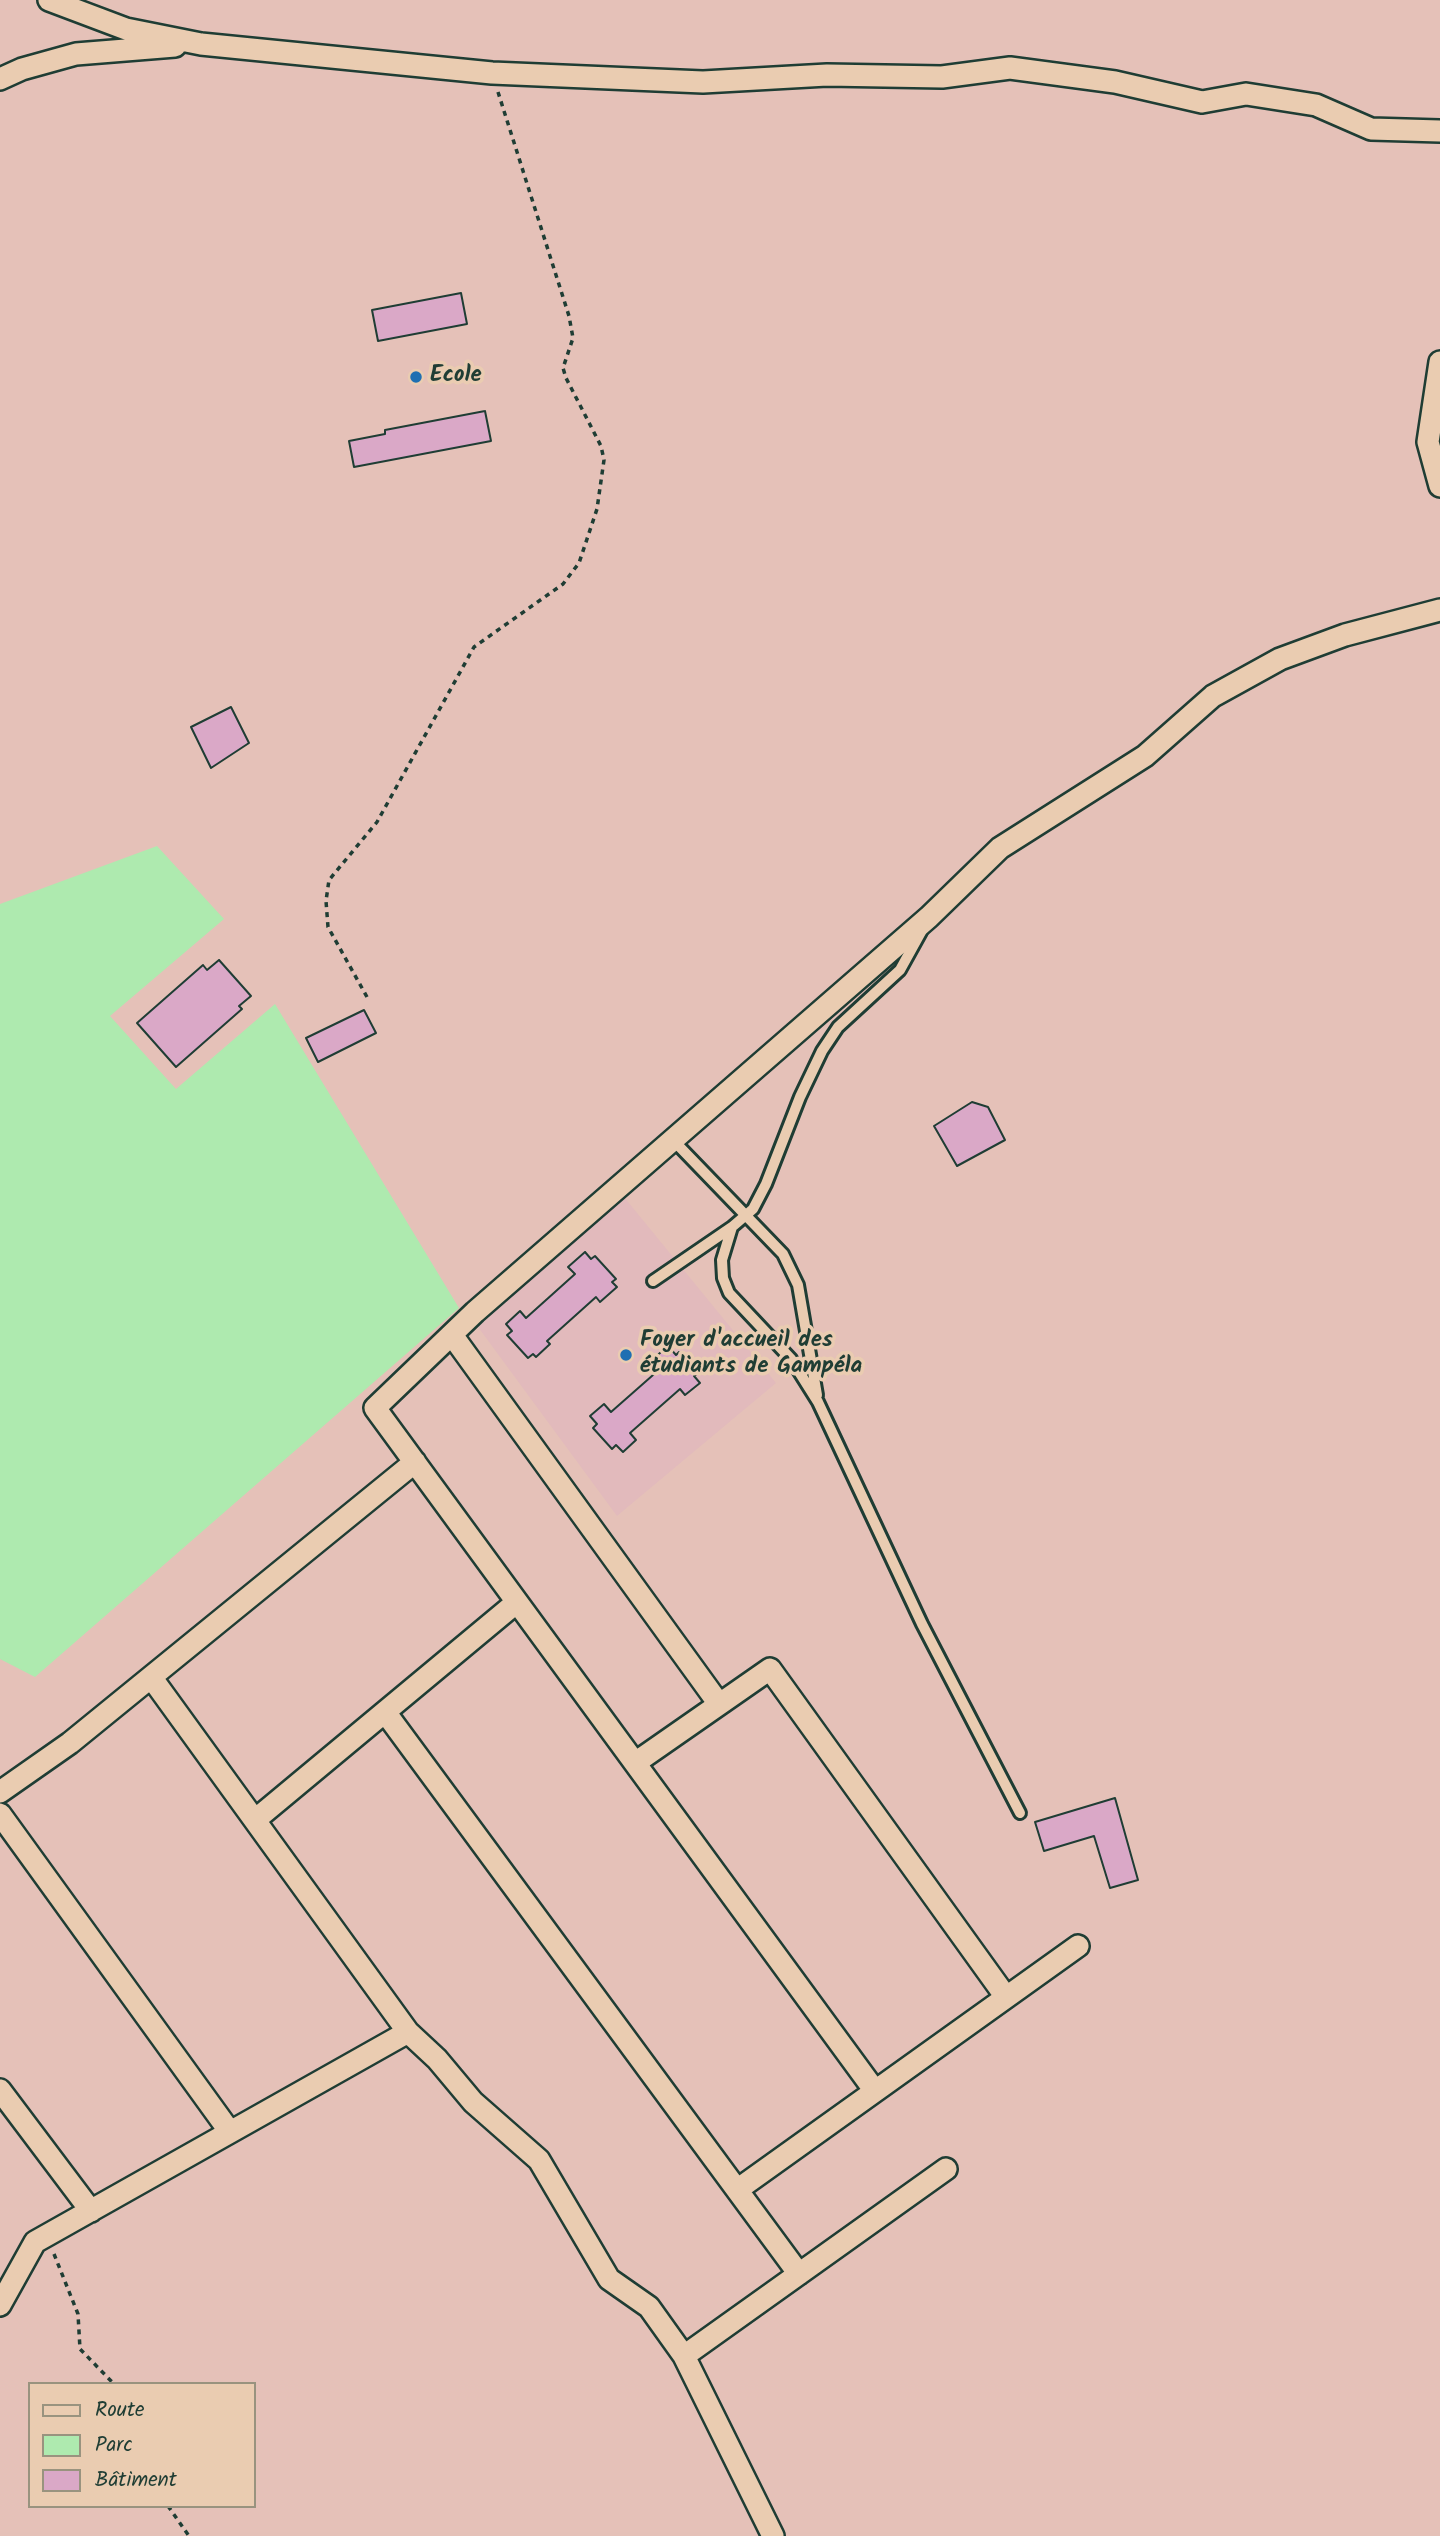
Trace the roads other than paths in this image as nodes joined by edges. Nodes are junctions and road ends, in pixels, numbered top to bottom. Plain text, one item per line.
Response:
1 (49, 0) edge
2 (201, 44) junction
3 (0, 79) edge
4 (1440, 131) edge
5 (1440, 362) edge
6 (1440, 486) edge
7 (1440, 610) edge
8 (929, 918) junction
9 (673, 1140) junction
10 (746, 1215) junction
11 (732, 1227) junction
12 (653, 1280) dead end
13 (452, 1335) junction
14 (818, 1402) junction
15 (415, 1462) junction
16 (517, 1602) junction
17 (151, 1677) junction
18 (719, 1704) junction
19 (385, 1712) junction
20 (635, 1763) junction
21 (0, 1792) edge
22 (1020, 1813) dead end
23 (0, 1814) edge
24 (255, 1821) junction
25 (1079, 1946) dead end
26 (1006, 1997) junction
27 (408, 2032) junction
28 (0, 2090) edge
29 (875, 2091) junction
30 (230, 2132) junction
31 (946, 2169) dead end
32 (737, 2190) junction
33 (91, 2211) junction
34 (799, 2274) junction
35 (0, 2305) edge
36 (684, 2357) junction
37 (773, 2536) edge

1 - 2 street
2 - 3 street
2 - 4 street
5 - 6 street
7 - 8 street
8 - 9 street
8 - 10 lane
9 - 10 lane
9 - 13 street
10 - 11 lane
10 - 14 lane
11 - 12 lane
11 - 14 lane
13 - 15 street
13 - 18 street
14 - 22 lane
15 - 16 street
15 - 17 street
16 - 19 street
16 - 20 street
17 - 21 street
17 - 24 street
18 - 20 street
18 - 26 street
19 - 24 street
19 - 32 street
20 - 29 street
23 - 30 street
24 - 27 street
25 - 26 street
26 - 29 street
27 - 30 street
27 - 36 street
28 - 33 street
29 - 32 street
30 - 33 street
31 - 34 street
32 - 34 street
33 - 35 street
34 - 36 street
36 - 37 street

